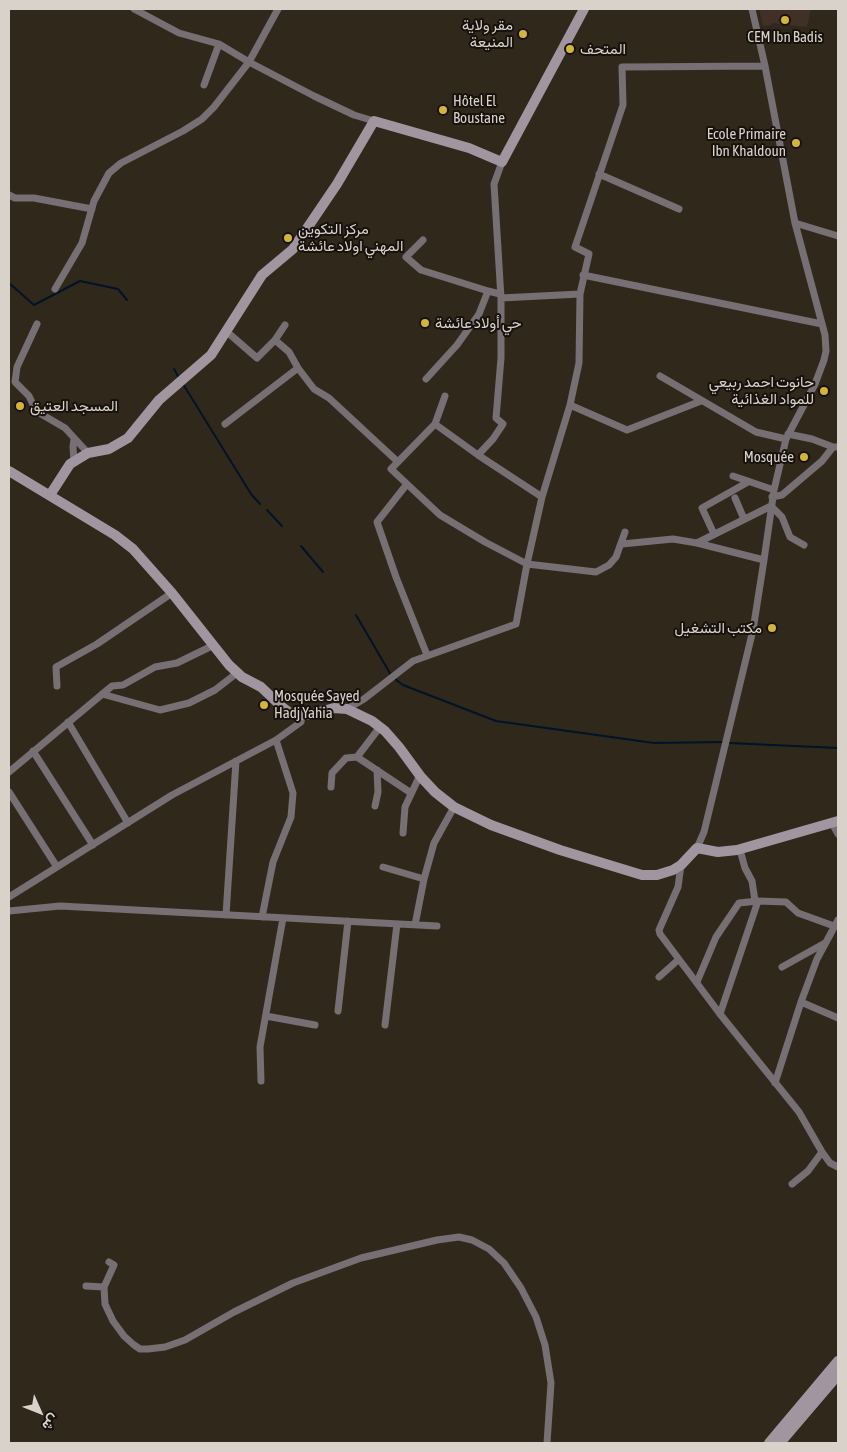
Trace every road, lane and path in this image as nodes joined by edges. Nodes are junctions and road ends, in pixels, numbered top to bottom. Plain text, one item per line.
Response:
1 (134, 9) edge
2 (278, 9) edge
3 (584, 9) edge
4 (752, 9) edge
5 (219, 44) junction
6 (248, 62) junction
7 (765, 66) junction
8 (204, 85) dead end
9 (374, 121) junction
10 (502, 162) junction
11 (599, 174) junction
12 (9, 195) edge
13 (679, 209) dead end
14 (92, 210) junction
15 (795, 222) junction
16 (838, 236) edge
17 (424, 240) dead end
18 (584, 275) junction
19 (55, 289) dead end
20 (488, 292) junction
21 (580, 294) junction
22 (500, 296) junction
23 (36, 324) dead end
24 (822, 324) junction
25 (285, 325) dead end
26 (226, 331) junction
27 (275, 340) junction
28 (298, 368) junction
29 (660, 376) dead end
30 (426, 379) dead end
31 (445, 396) dead end
32 (701, 401) junction
33 (570, 405) junction
34 (225, 424) dead end
35 (435, 424) junction
36 (787, 436) junction
37 (74, 439) junction
38 (836, 447) edge
39 (88, 454) junction
40 (478, 455) junction
41 (74, 462) junction
42 (398, 462) junction
43 (9, 471) edge
44 (733, 476) dead end
45 (748, 482) junction
46 (407, 484) junction
47 (773, 494) junction
48 (50, 495) junction
49 (542, 496) junction
50 (735, 498) dead end
51 (771, 506) junction
52 (744, 519) junction
53 (625, 532) dead end
54 (714, 534) junction
55 (697, 543) junction
56 (622, 544) junction
57 (804, 545) dead end
58 (764, 560) junction
59 (527, 564) junction
60 (172, 593) junction
61 (214, 645) junction
62 (427, 655) junction
63 (237, 673) junction
64 (57, 686) dead end
65 (102, 694) junction
66 (347, 709) junction
67 (302, 715) junction
68 (68, 722) junction
69 (380, 727) junction
70 (276, 740) junction
71 (33, 751) junction
72 (357, 757) junction
73 (236, 761) junction
74 (377, 770) junction
75 (9, 772) edge
76 (420, 776) junction
77 (331, 787) dead end
78 (9, 792) edge
79 (411, 793) junction
80 (375, 806) dead end
81 (454, 807) junction
82 (835, 822) edge
83 (128, 823) junction
84 (402, 833) dead end
85 (838, 834) edge
86 (93, 845) junction
87 (697, 848) junction
88 (740, 850) junction
89 (681, 866) junction
90 (57, 867) junction
91 (383, 867) dead end
92 (424, 879) junction
93 (9, 897) edge
94 (757, 901) junction
95 (9, 911) edge
96 (226, 915) junction
97 (262, 917) junction
98 (283, 918) junction
99 (348, 922) junction
100 (836, 923) edge
101 (397, 924) junction
102 (415, 925) junction
103 (437, 926) dead end
104 (826, 942) junction
105 (678, 960) junction
106 (782, 967) dead end
107 (659, 977) dead end
108 (697, 982) junction
109 (801, 1002) junction
110 (338, 1011) dead end
111 (720, 1014) junction
112 (266, 1016) junction
113 (838, 1018) edge
114 (315, 1025) dead end
115 (385, 1025) dead end
116 (261, 1081) dead end
117 (776, 1083) junction
118 (822, 1152) junction
119 (838, 1167) edge
120 (792, 1184) dead end
121 (109, 1262) dead end
122 (86, 1286) dead end
123 (104, 1287) junction
124 (838, 1361) edge
125 (838, 1375) edge
126 (547, 1443) edge
127 (769, 1443) edge
128 (780, 1443) edge

1 - 5 street
2 - 6 street
3 - 10 street
4 - 7 street
5 - 6 street
5 - 8 street
6 - 9 street
6 - 14 street
7 - 11 street
7 - 15 street
9 - 10 street
9 - 26 street
10 - 22 street
11 - 13 street
11 - 18 street
12 - 14 street
14 - 19 street
15 - 16 street
15 - 24 street
17 - 20 street
18 - 21 street
18 - 24 street
20 - 22 street
20 - 30 street
21 - 22 street
21 - 33 street
22 - 40 street
23 - 37 street
24 - 36 street
25 - 27 street
26 - 27 street
26 - 39 street
27 - 28 street
28 - 34 street
28 - 42 street
29 - 32 street
31 - 35 street
32 - 33 street
32 - 36 street
33 - 49 street
35 - 40 street
35 - 42 street
36 - 38 street
36 - 47 street
37 - 39 street
37 - 41 street
38 - 47 street
39 - 41 street
40 - 49 street
41 - 48 street
42 - 46 street
43 - 48 street
44 - 45 street
45 - 47 street
45 - 54 street
46 - 59 street
46 - 62 street
47 - 51 street
48 - 60 street
49 - 59 street
50 - 52 street
51 - 52 street
51 - 57 street
51 - 58 street
52 - 54 street
53 - 56 street
54 - 55 street
55 - 56 street
55 - 58 street
56 - 59 street
58 - 87 street
59 - 62 street
60 - 61 street
60 - 64 street
61 - 63 street
61 - 65 street
62 - 66 street
63 - 65 street
63 - 67 street
65 - 68 street
66 - 67 street
66 - 69 street
67 - 70 street
68 - 71 street
68 - 83 street
69 - 72 street
69 - 76 street
70 - 73 street
70 - 97 street
71 - 75 street
71 - 86 street
72 - 74 street
72 - 77 street
73 - 83 street
73 - 96 street
74 - 79 street
74 - 80 street
76 - 79 street
76 - 81 street
78 - 90 street
79 - 84 street
81 - 89 street
81 - 92 street
82 - 85 street
82 - 88 street
83 - 86 street
86 - 90 street
87 - 88 street
87 - 89 street
88 - 94 street
89 - 105 street
90 - 93 street
91 - 92 street
92 - 102 street
94 - 100 street
94 - 108 street
94 - 111 street
95 - 96 street
96 - 97 street
97 - 98 street
98 - 99 street
98 - 112 street
99 - 101 street
99 - 110 street
100 - 104 street
101 - 102 street
101 - 115 street
102 - 103 street
104 - 106 street
104 - 109 street
105 - 107 street
105 - 108 street
108 - 111 street
109 - 113 street
109 - 117 street
111 - 117 street
112 - 114 street
112 - 116 street
117 - 118 street
118 - 119 street
118 - 120 street
121 - 123 street
122 - 123 street
123 - 126 street
124 - 127 street
125 - 128 street

